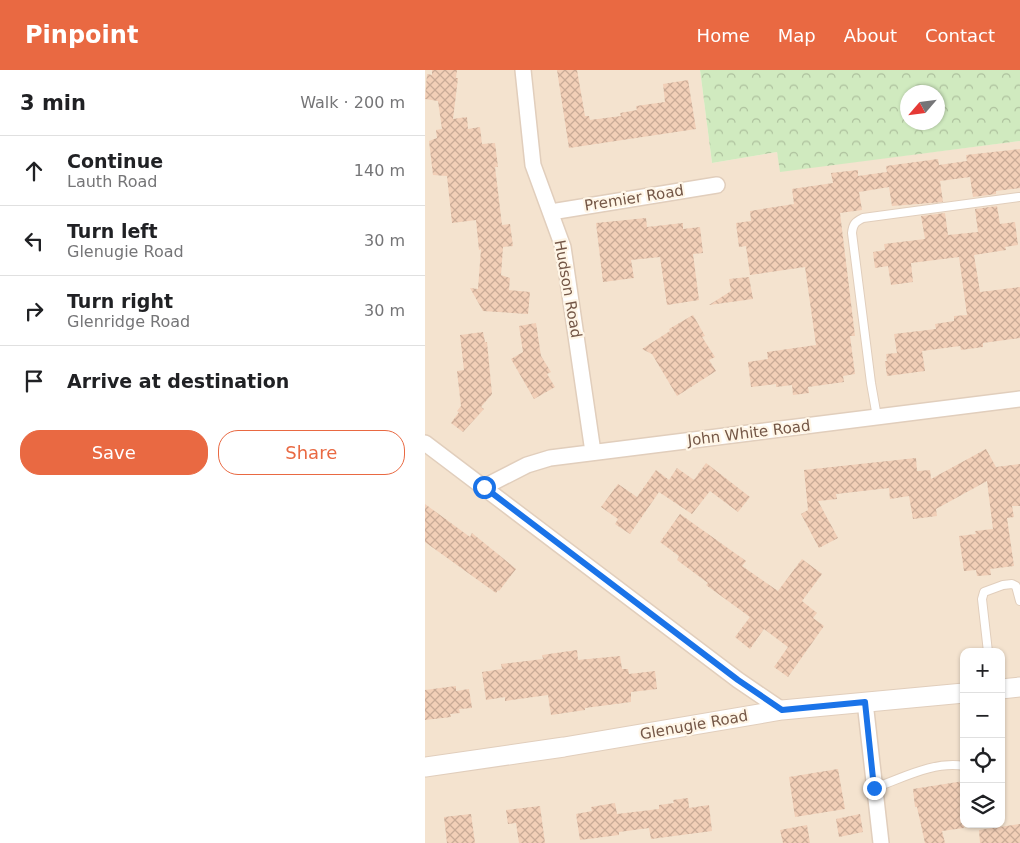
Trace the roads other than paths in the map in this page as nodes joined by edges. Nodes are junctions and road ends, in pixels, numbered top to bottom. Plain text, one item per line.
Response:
1 (523, 70) edge
2 (717, 185) dead end
3 (1019, 197) dead end
4 (551, 212) junction
5 (1020, 398) edge
6 (877, 417) junction
7 (425, 444) edge
8 (593, 452) junction
9 (484, 487) junction
10 (1020, 601) edge
11 (987, 648) edge
12 (1020, 687) edge
13 (1005, 689) edge
14 (960, 693) edge
15 (865, 702) junction
16 (782, 710) junction
17 (960, 766) edge
18 (425, 767) edge
19 (874, 788) junction
20 (881, 843) edge

1 - 4 street, Hudson Road
2 - 4 street, Premier Road
3 - 6 lane
4 - 8 street, Hudson Road
5 - 6 street, John White Road
6 - 8 street, John White Road
7 - 9 street
8 - 9 street, John White Road
9 - 16 street
10 - 11 lane
12 - 13 street
14 - 15 street, Glenugie Road
15 - 16 street, Glenugie Road
15 - 19 street
16 - 18 street, Glenugie Road
17 - 19 lane
19 - 20 street

